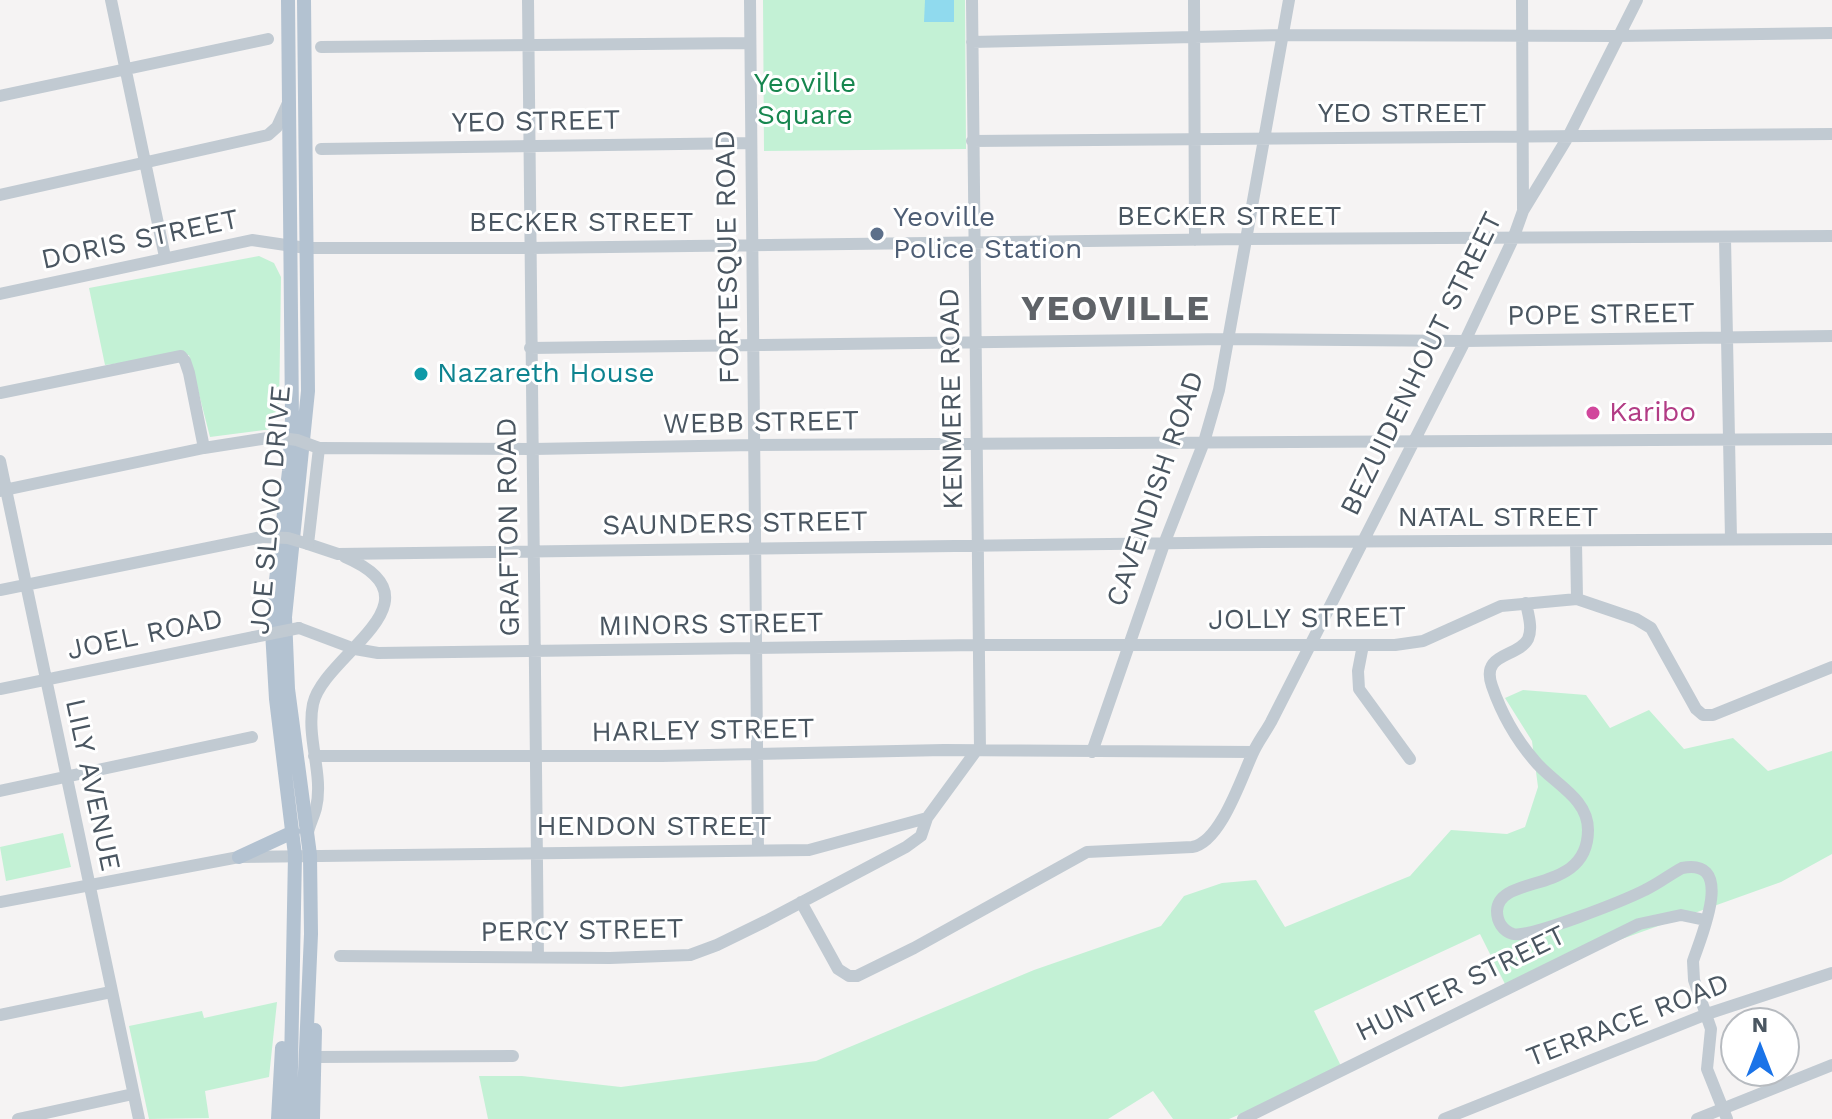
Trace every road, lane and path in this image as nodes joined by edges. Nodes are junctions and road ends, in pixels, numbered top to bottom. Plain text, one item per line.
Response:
1 (111, 0) edge
2 (288, 0) edge
3 (304, 0) edge
4 (528, 0) edge
5 (750, 0) edge
6 (972, 0) edge
7 (1194, 0) edge
8 (1289, 0) edge
9 (1522, 0) edge
10 (1637, 0) edge
11 (1832, 33) edge
12 (1522, 34) junction
13 (1283, 35) junction
14 (1619, 36) junction
15 (1195, 37) junction
16 (268, 39) dead end
17 (972, 42) junction
18 (750, 43) junction
19 (529, 44) junction
20 (321, 47) dead end
21 (125, 70) junction
22 (0, 96) edge
23 (288, 103) junction
24 (1832, 134) edge
25 (1568, 137) junction
26 (1266, 138) junction
27 (1524, 138) junction
28 (1196, 139) junction
29 (972, 141) junction
30 (751, 143) junction
31 (531, 146) junction
32 (321, 149) dead end
33 (145, 164) junction
34 (0, 195) edge
35 (1523, 211) junction
36 (1832, 236) edge
37 (1725, 238) junction
38 (1246, 239) junction
39 (1513, 239) junction
40 (1195, 240) junction
41 (975, 244) junction
42 (290, 245) junction
43 (753, 245) junction
44 (306, 248) junction
45 (531, 248) junction
46 (165, 257) junction
47 (0, 294) edge
48 (1832, 336) edge
49 (1728, 337) junction
50 (1227, 339) junction
51 (1465, 341) junction
52 (975, 343) junction
53 (754, 346) junction
54 (530, 348) junction
55 (0, 393) edge
56 (1832, 439) edge
57 (1730, 440) junction
58 (1204, 442) junction
59 (1412, 443) junction
60 (754, 445) junction
61 (976, 445) junction
62 (204, 448) junction
63 (319, 448) junction
64 (533, 449) junction
65 (0, 461) edge
66 (3, 490) edge
67 (1731, 539) junction
68 (1832, 539) edge
69 (1576, 542) junction
70 (1361, 543) junction
71 (308, 544) junction
72 (1164, 544) junction
73 (978, 545) junction
74 (754, 548) junction
75 (533, 550) junction
76 (343, 556) junction
77 (26, 584) junction
78 (0, 590) edge
79 (1577, 599) junction
80 (1526, 603) junction
81 (299, 628) joint
82 (1310, 644) junction
83 (979, 645) junction
84 (1128, 645) junction
85 (1363, 645) junction
86 (756, 649) junction
87 (352, 650) junction
88 (534, 652) junction
89 (1832, 667) edge
90 (45, 680) junction
91 (0, 689) edge
92 (252, 737) dead end
93 (978, 750) junction
94 (1092, 752) junction
95 (1253, 752) junction
96 (758, 754) junction
97 (314, 756) junction
98 (535, 756) junction
99 (1410, 759) dead end
100 (65, 778) junction
101 (0, 791) edge
102 (927, 818) junction
103 (300, 832) junction
104 (758, 850) junction
105 (536, 852) junction
106 (295, 855) junction
107 (310, 855) junction
108 (239, 857) junction
109 (88, 884) junction
110 (0, 902) edge
111 (801, 902) junction
112 (1705, 920) junction
113 (340, 956) dead end
114 (538, 957) junction
115 (1832, 973) edge
116 (111, 992) junction
117 (1707, 1014) junction
118 (0, 1015) edge
119 (291, 1017) junction
120 (513, 1056) dead end
121 (303, 1057) junction
122 (1832, 1065) edge
123 (133, 1094) junction
124 (1477, 1105) junction
125 (1725, 1114) edge
126 (18, 1119) edge
127 (139, 1119) edge
128 (278, 1119) edge
129 (290, 1119) edge
130 (303, 1119) edge
131 (313, 1119) edge
132 (1243, 1119) edge
133 (1444, 1119) edge
134 (1483, 1119) edge
135 (1697, 1119) edge

1 - 21 street
2 - 23 main road, JOE SLOVO DRIVE
3 - 44 main road, JOE SLOVO DRIVE
4 - 19 street, GRAFTON ROAD
5 - 18 street, FORTESQUE ROAD
6 - 17 street, KENMERE ROAD
7 - 15 street
8 - 13 street, CAVENDISH ROAD
9 - 12 street
10 - 14 street, BEZUIDENHOUT STREET
11 - 14 street
12 - 13 street
12 - 14 street
12 - 27 street
13 - 15 street
13 - 26 street, CAVENDISH ROAD
14 - 25 street, BEZUIDENHOUT STREET
15 - 17 street
15 - 28 street
16 - 21 street
17 - 29 street, KENMERE ROAD
18 - 19 street
18 - 30 street, FORTESQUE ROAD
19 - 20 street
19 - 31 street, GRAFTON ROAD
21 - 22 street
21 - 33 street
23 - 33 street
23 - 42 main road, JOE SLOVO DRIVE
24 - 25 street, YEO STREET
25 - 27 street, YEO STREET
25 - 35 street, BEZUIDENHOUT STREET
26 - 27 street, YEO STREET
26 - 28 street, YEO STREET
26 - 38 street, CAVENDISH ROAD
27 - 35 street
28 - 29 street, YEO STREET
28 - 40 street
29 - 41 street, KENMERE ROAD
30 - 31 street, YEO STREET
30 - 43 street, FORTESQUE ROAD
31 - 32 street, YEO STREET
31 - 45 street, GRAFTON ROAD
33 - 34 street
33 - 46 street
35 - 39 street, BEZUIDENHOUT STREET
36 - 37 street, BECKER STREET
37 - 39 street, BECKER STREET
37 - 49 street
38 - 39 street, BECKER STREET
38 - 40 street, BECKER STREET
38 - 50 street, CAVENDISH ROAD
39 - 51 street, BEZUIDENHOUT STREET
40 - 41 street, BECKER STREET
41 - 43 street, BECKER STREET
41 - 52 street, KENMERE ROAD
42 - 44 street, BECKER STREET
42 - 46 street, DORIS STREET
42 - 103 main road, JOE SLOVO DRIVE
43 - 45 street, BECKER STREET
43 - 53 street, FORTESQUE ROAD
44 - 45 street, BECKER STREET
44 - 103 main road, JOE SLOVO DRIVE
45 - 54 street, GRAFTON ROAD
46 - 47 street, DORIS STREET
48 - 49 street, POPE STREET
49 - 51 street, POPE STREET
49 - 57 street
50 - 51 street, POPE STREET
50 - 52 street, POPE STREET
50 - 58 street, CAVENDISH ROAD
51 - 59 street, BEZUIDENHOUT STREET
52 - 53 street, POPE STREET
52 - 61 street, KENMERE ROAD
53 - 54 street, POPE STREET
53 - 60 street, FORTESQUE ROAD
54 - 64 street, GRAFTON ROAD
55 - 62 street
56 - 57 street, WEBB STREET
57 - 59 street, WEBB STREET
57 - 67 street
58 - 59 street, WEBB STREET
58 - 61 street, WEBB STREET
58 - 72 street, CAVENDISH ROAD
59 - 70 street, BEZUIDENHOUT STREET
60 - 61 street, WEBB STREET
60 - 64 street, WEBB STREET
60 - 74 street, FORTESQUE ROAD
61 - 73 street, KENMERE ROAD
62 - 63 street, WEBB STREET, bridge
62 - 66 street
63 - 64 street, WEBB STREET
63 - 71 street
64 - 75 street, GRAFTON ROAD
65 - 66 street, LILY AVENUE
66 - 77 street, LILY AVENUE
67 - 68 street, NATAL STREET
67 - 69 street, NATAL STREET
69 - 70 street, NATAL STREET
69 - 79 street
70 - 72 street, NATAL STREET
70 - 82 street, BEZUIDENHOUT STREET
71 - 76 street, SAUNDERS STREET
71 - 77 street, SAUNDERS STREET, bridge
72 - 73 street, SAUNDERS STREET
72 - 84 street, CAVENDISH ROAD
73 - 74 street, SAUNDERS STREET
73 - 83 street, KENMERE ROAD
74 - 75 street, SAUNDERS STREET
74 - 86 street, FORTESQUE ROAD
75 - 76 street, SAUNDERS STREET
75 - 88 street, GRAFTON ROAD
76 - 87 street
77 - 78 street, SAUNDERS STREET
77 - 90 street, LILY AVENUE
79 - 80 street, JOLLY STREET
79 - 89 street, JOLLY STREET
80 - 85 street, JOLLY STREET
80 - 112 street
81 - 87 street, MINORS STREET
81 - 90 street, JOEL ROAD, bridge
82 - 84 street, JOLLY STREET
82 - 85 street, JOLLY STREET
82 - 95 street, BEZUIDENHOUT STREET
83 - 84 street, MINORS STREET
83 - 86 street, MINORS STREET
83 - 93 street, KENMERE ROAD
84 - 94 street, CAVENDISH ROAD
85 - 99 street
86 - 88 street, MINORS STREET
86 - 96 street, FORTESQUE ROAD
87 - 88 street, MINORS STREET
87 - 97 street
88 - 98 street, GRAFTON ROAD
90 - 91 street, JOEL ROAD
90 - 100 street, LILY AVENUE
92 - 100 street
93 - 94 street, HARLEY STREET
93 - 96 street, HARLEY STREET
93 - 102 street
94 - 95 street, HARLEY STREET
95 - 111 street, BEZUIDENHOUT STREET
96 - 98 street, HARLEY STREET
96 - 104 street, FORTESQUE ROAD
97 - 98 street, HARLEY STREET
97 - 103 street
98 - 105 street, GRAFTON ROAD
100 - 101 street
100 - 109 street, LILY AVENUE
102 - 104 street, HENDON STREET
102 - 111 street, PERCY STREET
103 - 106 main road, JOE SLOVO DRIVE
103 - 107 main road, JOE SLOVO DRIVE
103 - 108 main road
104 - 105 street, HENDON STREET
105 - 107 street, HENDON STREET
105 - 114 street, GRAFTON ROAD
106 - 107 street, HENDON STREET
106 - 108 street, HENDON STREET
106 - 119 main road, JOE SLOVO DRIVE
107 - 121 main road, JOE SLOVO DRIVE
108 - 109 street, HENDON STREET
109 - 110 street, HENDON STREET
109 - 116 street, LILY AVENUE
111 - 114 street, PERCY STREET
112 - 117 street
112 - 132 street, HUNTER STREET
113 - 114 street, PERCY STREET
115 - 117 street, TERRACE ROAD
116 - 118 street
116 - 123 street, LILY AVENUE
117 - 124 street, TERRACE ROAD
117 - 125 street
119 - 121 main road, JOE SLOVO DRIVE
119 - 128 main road
120 - 121 street
121 - 129 main road, JOE SLOVO DRIVE
121 - 130 main road, JOE SLOVO DRIVE
121 - 131 main road
122 - 125 street
123 - 126 street
123 - 127 street, LILY AVENUE
124 - 133 street, TERRACE ROAD
124 - 134 street
125 - 135 street

